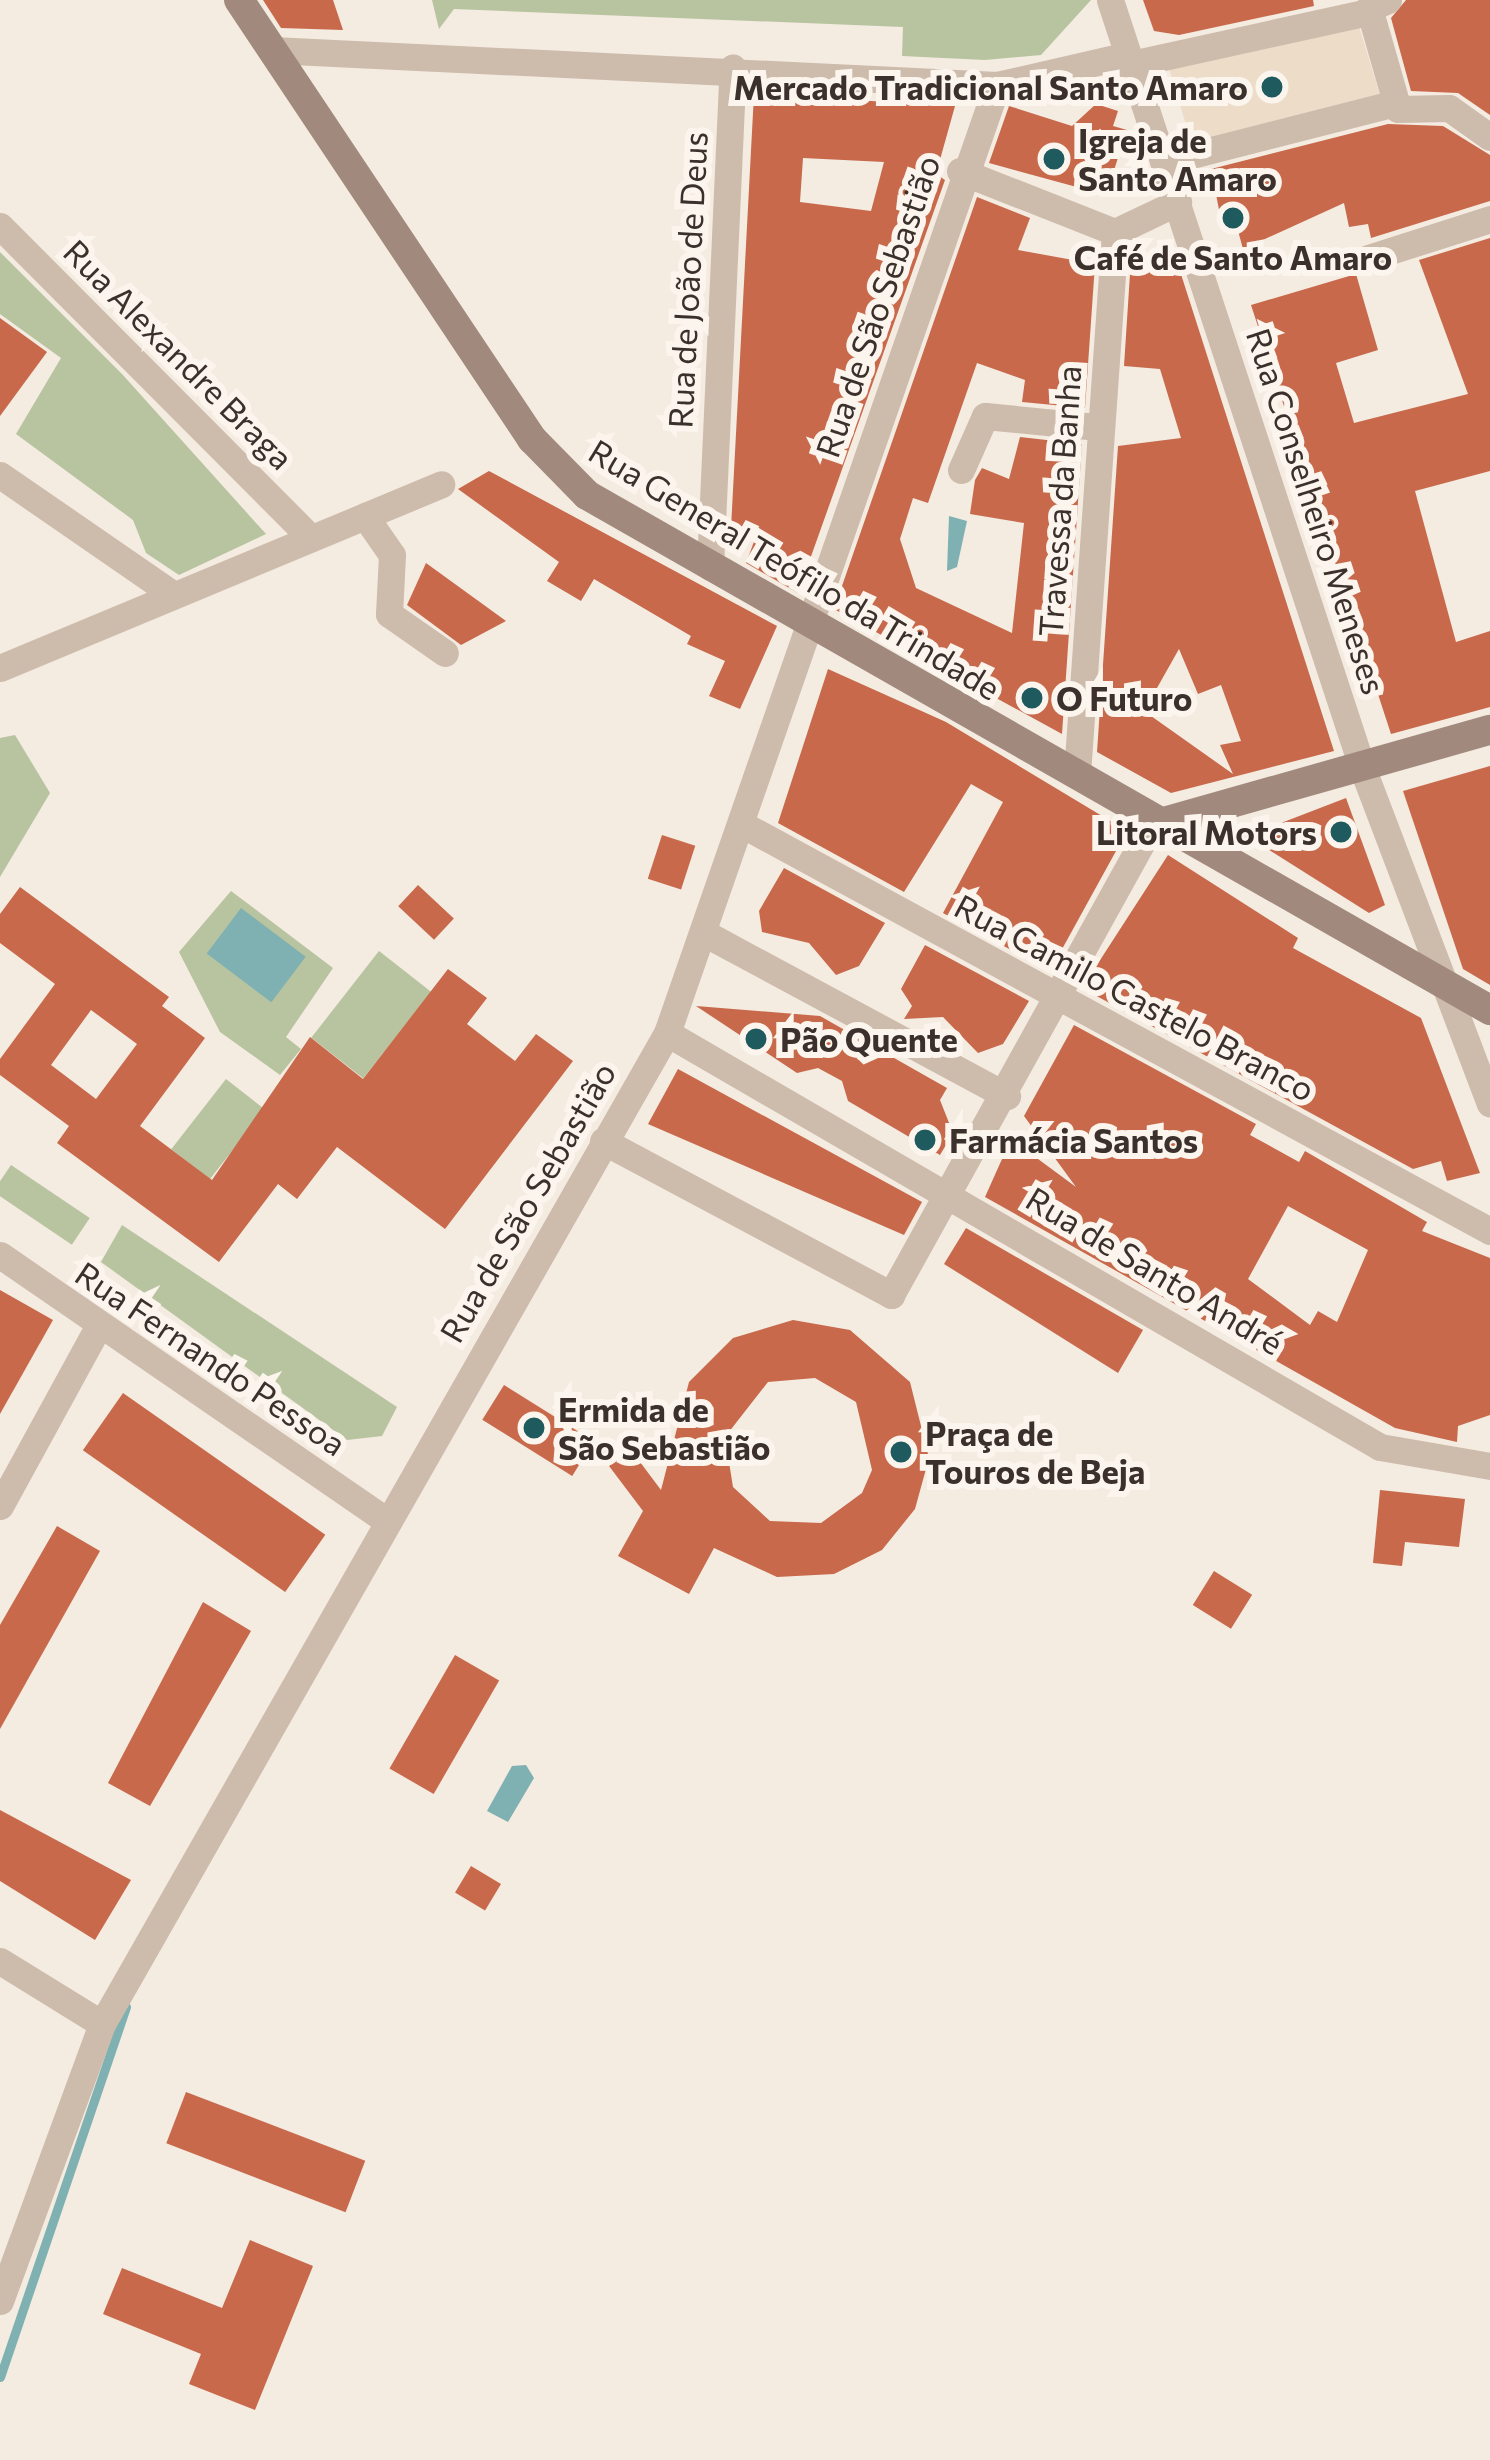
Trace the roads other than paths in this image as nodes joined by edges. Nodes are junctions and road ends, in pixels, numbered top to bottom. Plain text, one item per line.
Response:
1 (239, 0) edge
2 (1110, 0) edge
3 (1375, 7) edge
4 (272, 50) junction
5 (1126, 61) junction
6 (733, 68) junction
7 (997, 85) junction
8 (1397, 106) junction
9 (1490, 137) edge
10 (1164, 162) junction
11 (960, 171) junction
12 (1178, 202) junction
13 (1490, 219) edge
14 (0, 226) edge
15 (1115, 232) junction
16 (1368, 258) dead end
17 (1098, 428) junction
18 (961, 470) dead end
19 (0, 475) edge
20 (441, 484) dead end
21 (365, 516) junction
22 (306, 533) junction
23 (710, 567) junction
24 (168, 591) junction
25 (808, 624) junction
26 (445, 652) dead end
27 (0, 668) edge
28 (1490, 730) edge
29 (1362, 766) junction
30 (1077, 774) junction
31 (1160, 820) junction
32 (745, 826) junction
33 (706, 934) junction
34 (1448, 985) junction
35 (1057, 996) junction
36 (1490, 1010) edge
37 (667, 1033) junction
38 (1007, 1096) junction
39 (1490, 1104) edge
40 (603, 1141) junction
41 (952, 1192) junction
42 (1490, 1231) edge
43 (0, 1255) edge
44 (98, 1328) junction
45 (1490, 1466) edge
46 (0, 1506) edge
47 (383, 1518) junction
48 (0, 1961) edge
49 (102, 2024) junction
50 (0, 2301) edge

1 - 4 main road, Rua General Teófilo da Trindade
2 - 5 street, Rua Conselheiro Meneses
3 - 5 street
3 - 8 street
4 - 6 street
4 - 23 main road, Rua General Teófilo da Trindade
5 - 7 street
5 - 10 street, Rua Conselheiro Meneses
6 - 7 street
6 - 23 street, Rua de João de Deus
7 - 11 street, Rua de São Sebastião
8 - 9 street
8 - 10 street
10 - 12 street, Rua Conselheiro Meneses
11 - 15 street
11 - 25 street, Rua de São Sebastião
12 - 15 street
12 - 29 street, Rua Conselheiro Meneses
13 - 16 street
14 - 22 street, Rua Alexandre Braga
15 - 17 street, Travessa da Banha
17 - 18 street
17 - 30 street, Travessa da Banha
19 - 24 street
20 - 21 street
21 - 22 street
21 - 26 street
22 - 24 street
23 - 25 main road, Rua General Teófilo da Trindade
24 - 27 street
25 - 30 main road, Rua General Teófilo da Trindade
25 - 32 street, Rua de São Sebastião
28 - 29 main road
29 - 31 main road
29 - 34 street, Rua Conselheiro Meneses
30 - 31 main road, Rua General Teófilo da Trindade
31 - 34 main road, Rua General Teófilo da Trindade
31 - 35 street
32 - 33 street, Rua de São Sebastião
32 - 35 street, Rua Camilo Castelo Branco
33 - 37 street, Rua de São Sebastião
33 - 38 street
34 - 36 main road, Rua General Teófilo da Trindade
34 - 39 street, Rua Conselheiro Meneses
35 - 38 street
35 - 42 street, Rua Camilo Castelo Branco
37 - 40 street, Rua de São Sebastião
37 - 41 street, Rua de Santo André
38 - 41 street
40 - 41 street
40 - 47 street, Rua de São Sebastião
41 - 45 street, Rua de Santo André
43 - 44 street, Rua Fernando Pessoa
44 - 46 street
44 - 47 street, Rua Fernando Pessoa
47 - 49 street, Rua de São Sebastião
48 - 49 street
49 - 50 street, Rua de São Sebastião

